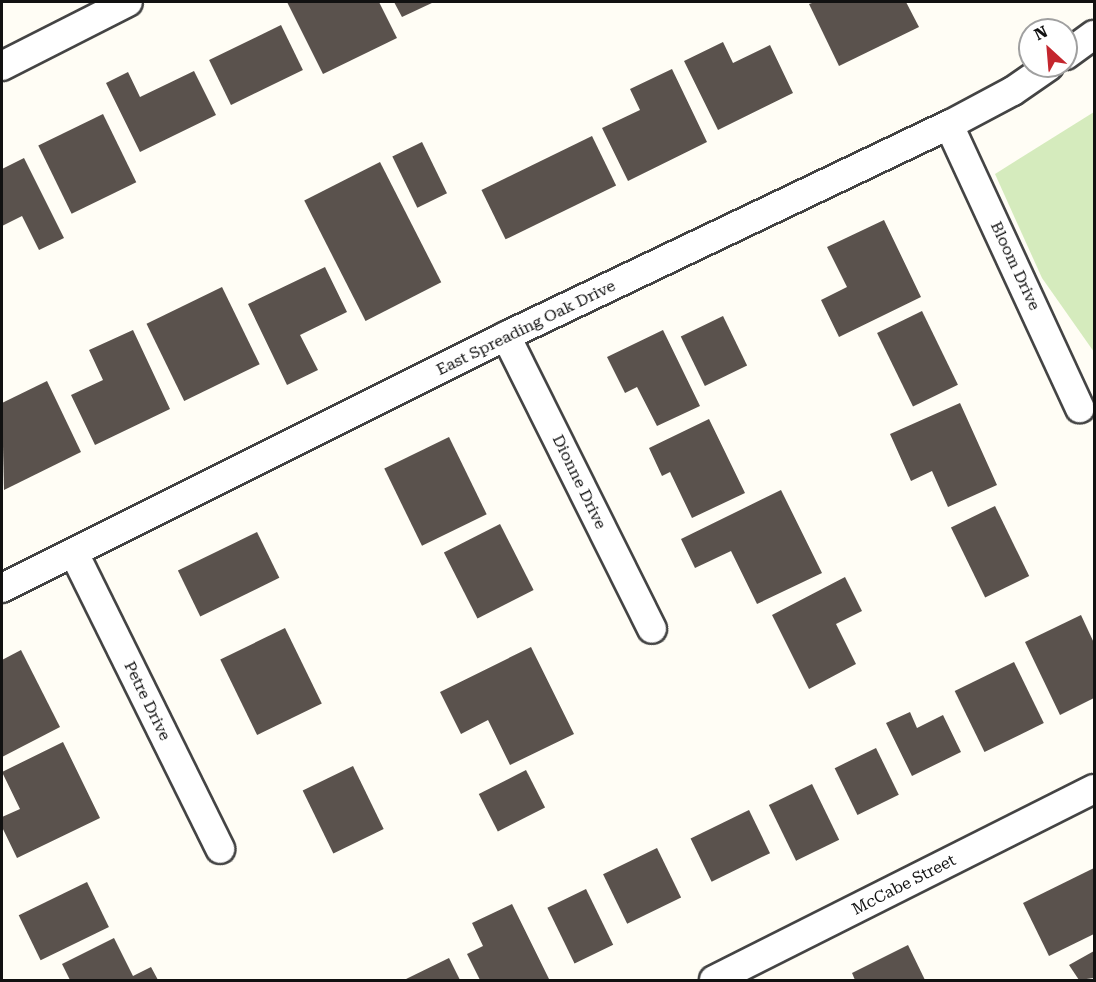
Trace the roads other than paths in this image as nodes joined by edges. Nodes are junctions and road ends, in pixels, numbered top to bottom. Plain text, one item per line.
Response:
1 (128, 2) edge
2 (1095, 35) edge
3 (1078, 47) edge
4 (2, 66) edge
5 (1032, 78) edge
6 (949, 124) junction
7 (506, 336) junction
8 (1080, 408) dead end
9 (75, 553) junction
10 (2, 588) edge
11 (652, 629) dead end
12 (1095, 789) edge
13 (220, 849) dead end
14 (764, 970) edge
15 (714, 981) edge

1 - 4 street
2 - 3 street
5 - 6 street, East Spreading Oak Drive
6 - 7 street, East Spreading Oak Drive
6 - 8 street, Bloom Drive
7 - 9 street, East Spreading Oak Drive
7 - 11 street, Dionne Drive
9 - 10 street, East Spreading Oak Drive
9 - 13 street, Petre Drive
12 - 14 street, McCabe Street
14 - 15 street, McCabe Street

